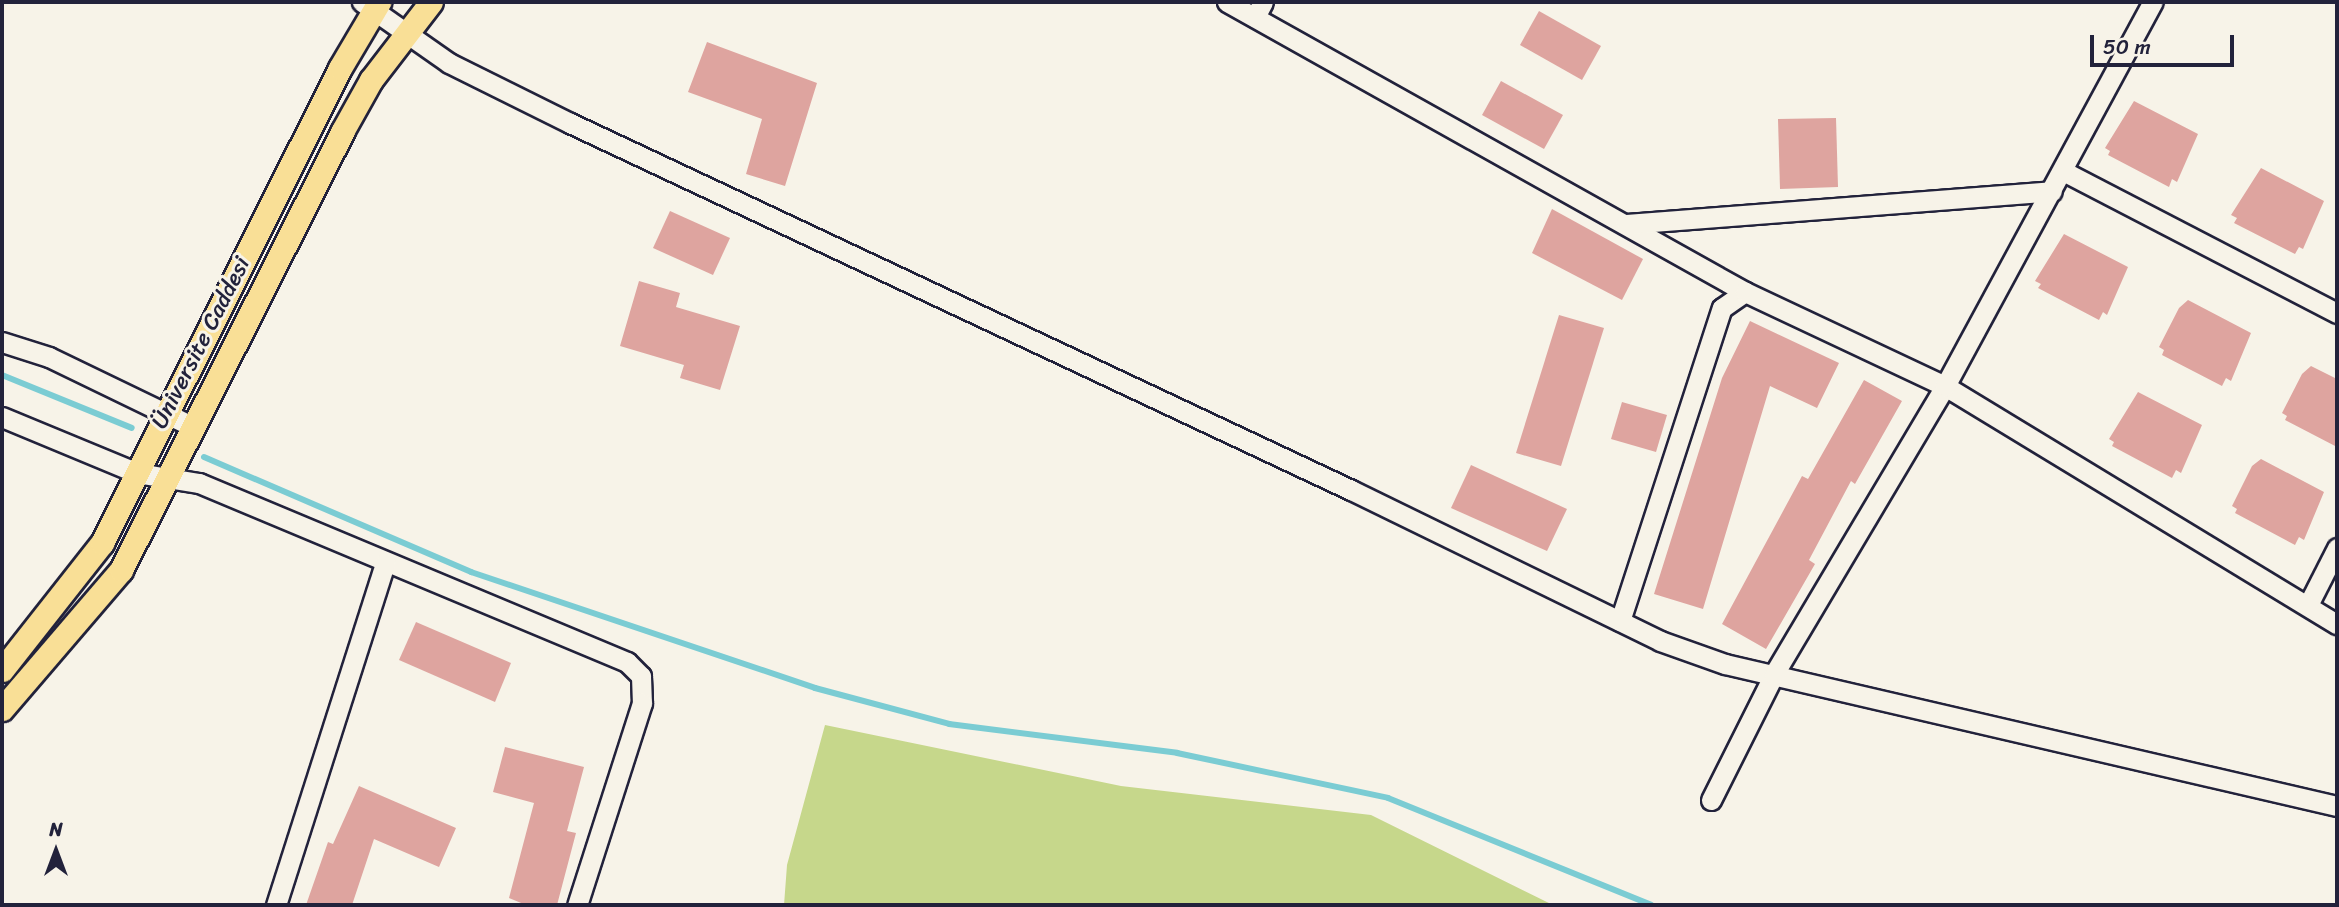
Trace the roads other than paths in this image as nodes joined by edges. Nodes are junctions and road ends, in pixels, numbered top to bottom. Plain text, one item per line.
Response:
1 (431, 2) edge
2 (1227, 2) edge
3 (2152, 2) edge
4 (372, 4) edge
5 (1259, 10) edge
6 (409, 34) junction
7 (2063, 171) junction
8 (2052, 191) junction
9 (1626, 224) junction
10 (1745, 292) junction
11 (2337, 313) edge
12 (2, 342) edge
13 (1945, 386) junction
14 (164, 413) junction
15 (2, 416) edge
16 (194, 427) junction
17 (137, 473) junction
18 (167, 480) junction
19 (2337, 548) edge
20 (386, 563) junction
21 (2308, 605) junction
22 (1620, 621) junction
23 (2337, 624) edge
24 (2, 670) edge
25 (1774, 674) junction
26 (2, 709) edge
27 (1711, 800) dead end
28 (2337, 806) edge
29 (276, 905) edge
30 (578, 905) edge

1 - 6 main road
2 - 5 street
3 - 7 street
4 - 6 street
4 - 14 main road, Üniversite Caddesi
5 - 9 street
6 - 16 main road
6 - 22 street
7 - 8 street
7 - 11 street
8 - 9 street
8 - 13 street
9 - 10 street
10 - 13 street
10 - 22 street
12 - 14 street
13 - 21 street
13 - 25 street
14 - 16 street
14 - 17 main road, Üniversite Caddesi
15 - 17 street
16 - 18 main road
17 - 18 street
17 - 24 main road, Üniversite Caddesi
18 - 20 street
18 - 26 main road
19 - 21 street
20 - 29 street
20 - 30 street
21 - 23 street
22 - 25 street
25 - 27 street
25 - 28 street

